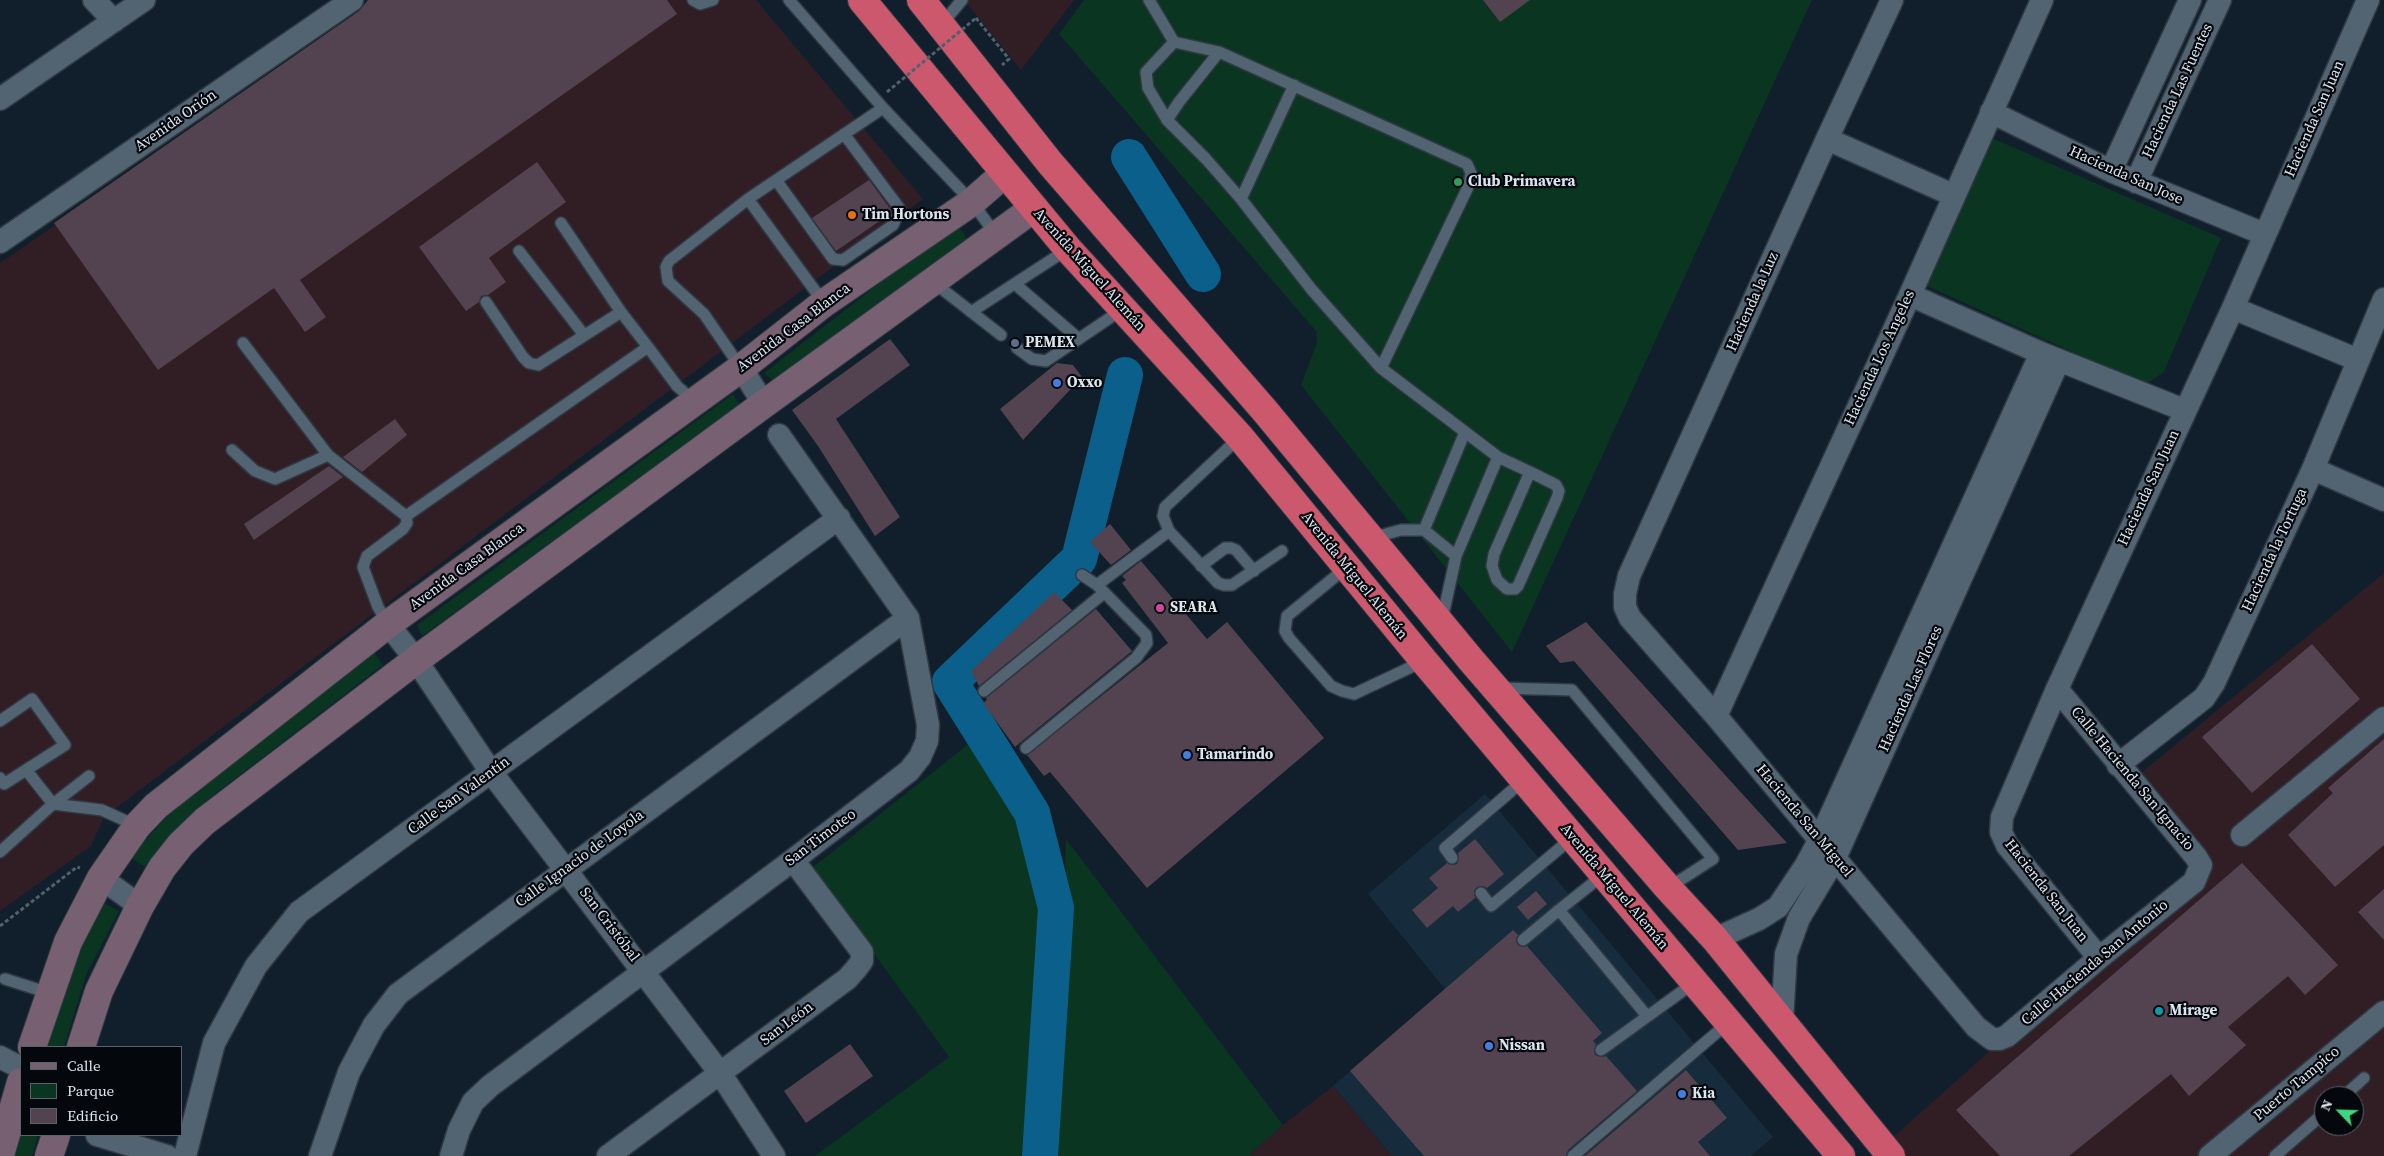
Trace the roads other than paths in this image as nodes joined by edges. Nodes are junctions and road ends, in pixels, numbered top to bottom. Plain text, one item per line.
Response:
1 (94, 0) edge
2 (144, 0) edge
3 (352, 0) edge
4 (693, 0) edge
5 (714, 0) edge
6 (789, 0) edge
7 (862, 0) edge
8 (921, 0) edge
9 (962, 0) edge
10 (1148, 0) edge
11 (1892, 0) edge
12 (2042, 0) edge
13 (2190, 0) edge
14 (2220, 0) edge
15 (2368, 0) edge
16 (114, 21) junction
17 (941, 25) junction
18 (1174, 42) junction
19 (1219, 52) junction
20 (1294, 84) junction
21 (4, 89) edge
22 (883, 108) junction
23 (1990, 112) junction
24 (1167, 120) junction
25 (844, 134) junction
26 (1827, 139) junction
27 (2111, 171) junction
28 (1004, 174) junction
29 (776, 180) junction
30 (2136, 182) junction
31 (1953, 195) junction
32 (748, 199) junction
33 (1241, 199) junction
34 (972, 202) junction
35 (1034, 208) junction
36 (561, 224) dead end
37 (2264, 234) junction
38 (996, 235) junction
39 (0, 242) edge
40 (1068, 249) junction
41 (519, 251) dead end
42 (933, 282) junction
43 (1015, 284) junction
44 (1910, 296) junction
45 (2384, 300) edge
46 (486, 302) dead end
47 (824, 302) junction
48 (1124, 308) junction
49 (2234, 308) junction
50 (621, 312) junction
51 (971, 312) junction
52 (1001, 334) dead end
53 (584, 335) junction
54 (1079, 339) junction
55 (243, 343) dead end
56 (648, 347) junction
57 (1017, 348) dead end
58 (2050, 357) junction
59 (2358, 360) junction
60 (741, 368) junction
61 (1381, 368) junction
62 (695, 402) junction
63 (764, 404) junction
64 (2184, 410) junction
65 (1464, 432) junction
66 (779, 435) dead end
67 (1240, 437) junction
68 (232, 450) dead end
69 (328, 455) junction
70 (1498, 457) junction
71 (2312, 469) junction
72 (1530, 472) junction
73 (2384, 500) edge
74 (406, 516) junction
75 (839, 518) junction
76 (1424, 530) junction
77 (1168, 531) junction
78 (1371, 538) junction
79 (1282, 551) dead end
80 (1456, 556) junction
81 (1201, 566) junction
82 (1347, 567) junction
83 (1254, 571) junction
84 (1082, 575) dead end
85 (1101, 589) junction
86 (1626, 607) joint
87 (908, 618) junction
88 (388, 624) junction
89 (1442, 624) junction
90 (416, 660) junction
91 (1424, 662) junction
92 (1495, 688) junction
93 (2057, 689) junction
94 (984, 691) dead end
95 (1716, 716) junction
96 (2384, 718) edge
97 (0, 721) edge
98 (1026, 748) dead end
99 (2118, 765) junction
100 (27, 771) junction
101 (491, 772) junction
102 (89, 776) dead end
103 (1524, 780) junction
104 (1, 783) edge
105 (53, 804) junction
106 (137, 826) junction
107 (2242, 834) dead end
108 (1572, 838) junction
109 (1820, 840) junction
110 (0, 852) edge
111 (1452, 858) dead end
112 (1835, 858) junction
113 (792, 860) junction
114 (566, 868) junction
115 (2199, 872) joint
116 (1603, 874) junction
117 (102, 878) junction
118 (1668, 888) junction
119 (1480, 893) dead end
120 (140, 906) junction
121 (1559, 910) junction
122 (1716, 939) junction
123 (1522, 940) dead end
124 (2099, 958) junction
125 (644, 971) junction
126 (5, 979) dead end
127 (1695, 982) junction
128 (49, 993) junction
129 (2384, 1012) edge
130 (1648, 1016) junction
131 (1782, 1021) junction
132 (1729, 1022) junction
133 (1983, 1034) joint
134 (32, 1046) edge
135 (81, 1046) edge
136 (1601, 1050) dead end
137 (0, 1057) edge
138 (20, 1067) edge
139 (720, 1073) junction
140 (2364, 1078) dead end
141 (20, 1085) edge
142 (2355, 1086) edge
143 (2314, 1122) edge
144 (56, 1136) edge
145 (100, 1136) edge
146 (0, 1155) edge
147 (49, 1156) edge
148 (167, 1156) edge
149 (185, 1156) edge
150 (320, 1156) edge
151 (451, 1156) edge
152 (608, 1156) edge
153 (774, 1156) edge
154 (1573, 1156) edge
155 (1841, 1156) edge
156 (1891, 1156) edge
157 (2210, 1156) edge
158 (2275, 1156) edge

1 - 16 street
2 - 16 street
3 - 39 street, Avenida Orión
4 - 5 lane
6 - 22 lane
7 - 28 highway, Avenida Miguel Alemán
8 - 17 highway
9 - 17 lane
10 - 18 lane
11 - 26 street, Hacienda la Luz
12 - 23 street, Hacienda Los Angeles
13 - 27 street, Hacienda Las Fuentes
14 - 30 street, Hacienda Las Fuentes
15 - 37 street, Hacienda San Juan
16 - 21 street
17 - 78 highway
18 - 19 lane
18 - 24 lane
19 - 20 lane
19 - 24 lane
20 - 33 lane
20 - 61 lane
22 - 25 lane
22 - 34 lane
23 - 27 street, Hacienda San Jose
23 - 31 street, Hacienda Los Angeles
24 - 33 lane
25 - 29 lane
25 - 29 lane
26 - 31 street
26 - 86 street, Hacienda la Luz
27 - 30 street, Hacienda San Jose
28 - 34 street, Avenida Casa Blanca
28 - 35 highway, Avenida Miguel Alemán
29 - 32 lane
30 - 37 street, Hacienda San Jose
31 - 44 street, Hacienda Los Angeles
32 - 47 lane
32 - 60 lane
33 - 61 lane
34 - 38 lane
34 - 47 street, Avenida Casa Blanca
35 - 38 street
35 - 40 highway, Avenida Miguel Alemán
36 - 50 lane
37 - 49 street, Hacienda San Juan
38 - 42 street
40 - 43 lane
40 - 48 highway, Avenida Miguel Alemán
41 - 53 lane
42 - 51 lane
42 - 63 street
43 - 51 lane
43 - 54 lane
44 - 58 street
44 - 95 street, Hacienda Los Angeles
45 - 59 street, Hacienda la Tortuga
46 - 53 lane
47 - 60 street, Avenida Casa Blanca
48 - 54 lane
48 - 67 highway, Avenida Miguel Alemán
49 - 59 street
49 - 64 street, Hacienda San Juan
50 - 53 lane
50 - 56 lane
51 - 52 lane
54 - 57 lane
55 - 69 lane
56 - 62 lane
56 - 74 lane
58 - 64 street
58 - 109 street, Hacienda Las Flores
58 - 112 street, Hacienda Las Flores
59 - 71 street, Hacienda la Tortuga
60 - 62 street, Avenida Casa Blanca
60 - 63 street
61 - 65 lane
62 - 88 street, Avenida Casa Blanca
63 - 90 street
64 - 93 street, Hacienda San Juan
65 - 70 lane
65 - 76 lane
66 - 75 street, San Timoteo
67 - 77 lane
67 - 82 highway, Avenida Miguel Alemán
68 - 69 lane
69 - 74 lane
70 - 72 lane
70 - 80 lane
71 - 73 street
71 - 99 street, Hacienda la Tortuga
72 - 72 lane
74 - 88 lane
75 - 87 street, San Timoteo
75 - 101 street, Calle San Valentín
76 - 78 lane
76 - 80 lane
77 - 81 lane
77 - 85 lane
78 - 89 highway
79 - 83 lane
80 - 89 lane
81 - 83 lane
81 - 83 lane
82 - 91 highway, Avenida Miguel Alemán
82 - 91 lane
84 - 85 lane
85 - 94 lane
85 - 98 lane
86 - 95 street, Hacienda San Miguel
87 - 113 street, San Timoteo
87 - 114 street, Calle Ignacio de Loyola
88 - 90 street, San Cristóbal
88 - 106 street, Avenida Casa Blanca
89 - 92 highway
90 - 101 street, San Cristóbal
90 - 120 street
91 - 103 highway, Avenida Miguel Alemán
92 - 118 highway
92 - 118 lane
93 - 99 street, Calle Hacienda San Ignacio
93 - 124 street, Hacienda San Juan
95 - 109 street, Hacienda San Miguel
96 - 107 street
97 - 100 lane
99 - 115 street, Calle Hacienda San Ignacio
100 - 104 lane
100 - 105 lane
101 - 114 street, San Cristóbal
101 - 149 street, Calle San Valentín
102 - 105 lane
103 - 108 highway, Avenida Miguel Alemán
103 - 111 lane
105 - 106 lane
105 - 110 lane
106 - 117 street, Avenida Casa Blanca
108 - 116 highway, Avenida Miguel Alemán
108 - 119 lane
109 - 112 street, Hacienda San Miguel
109 - 122 street, Hacienda Las Flores
112 - 131 street, Hacienda Las Flores
112 - 133 street, Hacienda San Miguel
113 - 125 street, San Timoteo
113 - 139 street, San León
114 - 125 street, San Cristóbal
114 - 150 street, Calle Ignacio de Loyola
115 - 124 street, Calle Hacienda San Antonio
116 - 121 lane
116 - 127 highway, Avenida Miguel Alemán
117 - 120 street
117 - 128 street, Avenida Casa Blanca
118 - 122 highway
120 - 135 street
121 - 123 lane
121 - 130 lane
122 - 131 highway
124 - 133 street, Calle Hacienda San Antonio
125 - 139 street, San Cristóbal
125 - 151 street, San Timoteo
126 - 128 lane
127 - 130 lane
127 - 132 highway, Avenida Miguel Alemán
128 - 134 street, Avenida Casa Blanca
129 - 157 street, Puerto Tampico
130 - 136 lane
131 - 156 highway
132 - 154 lane
132 - 155 highway, Avenida Miguel Alemán
137 - 138 street
139 - 152 street, San León
139 - 153 street, San Cristóbal
140 - 142 lane
141 - 146 street
143 - 158 lane
144 - 147 street
145 - 148 street

